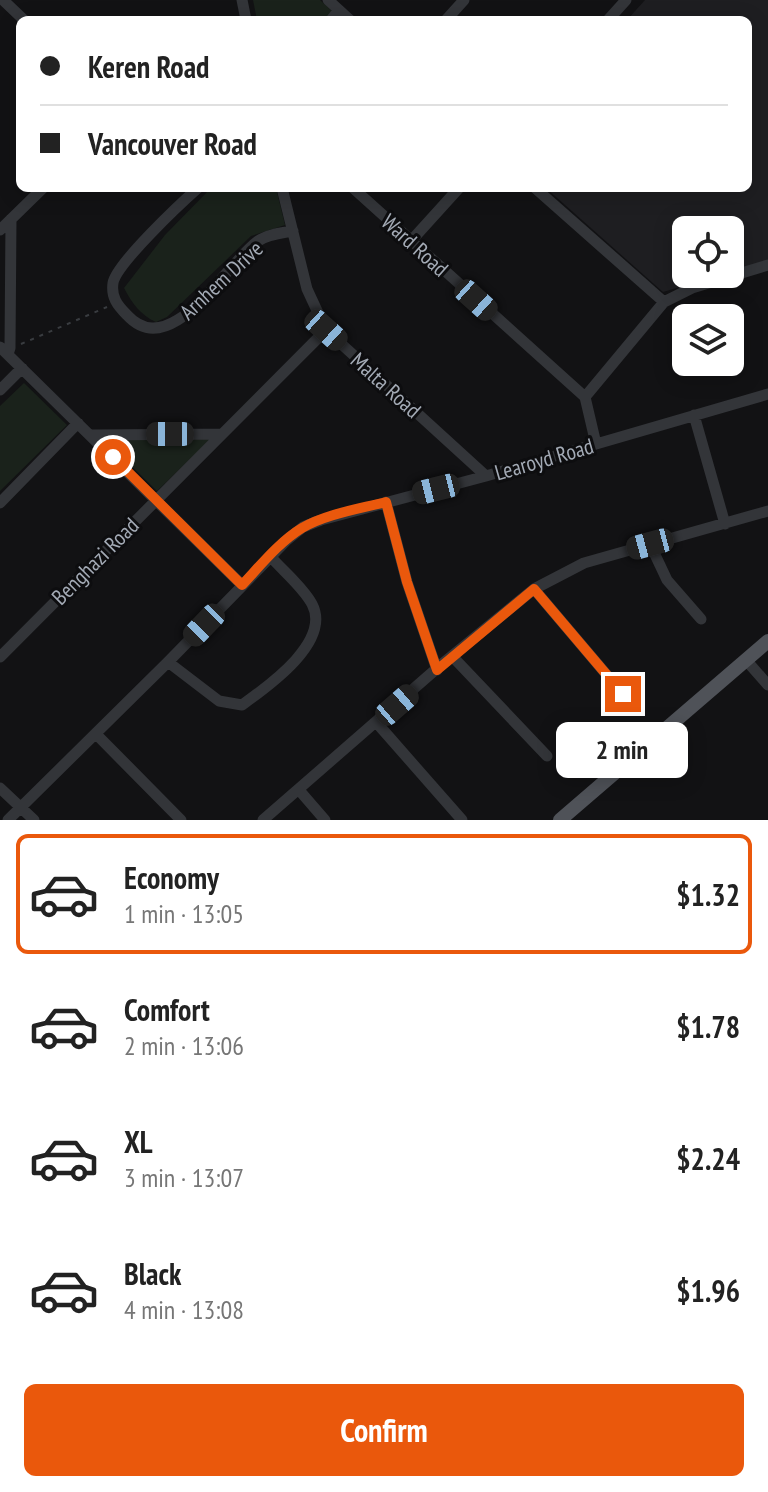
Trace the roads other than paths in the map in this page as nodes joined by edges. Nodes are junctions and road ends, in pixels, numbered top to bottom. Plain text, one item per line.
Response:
1 (3, 0) edge
2 (328, 0) edge
3 (464, 0) edge
4 (626, 0) edge
5 (339, 10) junction
6 (20, 16) edge
7 (334, 16) edge
8 (346, 16) edge
9 (450, 16) edge
10 (612, 16) edge
11 (39, 192) edge
12 (194, 192) edge
13 (283, 192) edge
14 (357, 192) edge
15 (455, 192) edge
16 (540, 192) edge
17 (11, 219) junction
18 (0, 230) edge
19 (293, 231) junction
20 (411, 241) junction
21 (768, 265) edge
22 (664, 302) junction
23 (326, 330) junction
24 (6, 350) edge
25 (22, 368) junction
26 (0, 390) edge
27 (768, 394) edge
28 (585, 397) junction
29 (694, 415) junction
30 (78, 423) junction
31 (222, 434) junction
32 (92, 435) junction
33 (596, 444) junction
34 (486, 476) junction
35 (155, 500) junction
36 (386, 502) junction
37 (0, 503) edge
38 (768, 511) edge
39 (725, 524) junction
40 (650, 544) junction
41 (270, 556) junction
42 (242, 585) junction
43 (534, 589) junction
44 (701, 619) dead end
45 (768, 641) edge
46 (452, 656) junction
47 (0, 657) edge
48 (746, 660) junction
49 (168, 662) junction
50 (437, 670) junction
51 (768, 685) edge
52 (623, 694) dead end
53 (376, 722) junction
54 (96, 734) junction
55 (547, 756) dead end
56 (0, 788) edge
57 (299, 790) junction
58 (21, 808) junction
59 (8, 820) edge
60 (34, 820) edge
61 (181, 820) edge
62 (263, 820) edge
63 (325, 820) edge
64 (462, 820) edge
65 (560, 820) edge

1 - 6 street
2 - 5 street
3 - 9 street
4 - 10 street
5 - 7 street
5 - 8 street
11 - 17 street
12 - 19 street, Arnhem Drive
13 - 19 street, Malta Road
14 - 20 street, Ward Road
15 - 20 street
16 - 22 street
17 - 18 street
17 - 24 street
19 - 23 street, Malta Road
20 - 28 street, Ward Road
21 - 22 street
22 - 28 street
23 - 31 street, Benghazi Road
23 - 34 street, Malta Road
24 - 25 street
25 - 26 street
25 - 30 street
27 - 29 street, Learoyd Road
28 - 33 street
29 - 33 street, Learoyd Road
29 - 39 street
30 - 32 street
30 - 37 street
31 - 32 street
31 - 35 street, Benghazi Road
32 - 35 street
33 - 34 street, Learoyd Road
34 - 36 street, Learoyd Road
35 - 42 street
35 - 47 street, Benghazi Road
36 - 41 street, Learoyd Road
36 - 50 street
38 - 39 street
39 - 40 street
40 - 43 street
40 - 44 street
41 - 42 street, Learoyd Road
41 - 49 street
42 - 49 street, Learoyd Road
43 - 46 street
43 - 52 street
45 - 48 main road
46 - 50 street
46 - 55 street
48 - 51 street
48 - 65 main road
49 - 54 street, Learoyd Road
50 - 53 street
53 - 57 street
53 - 64 street
54 - 58 street, Learoyd Road
54 - 61 street
56 - 58 street
57 - 62 street
57 - 63 street
58 - 59 street, Learoyd Road
58 - 60 street

